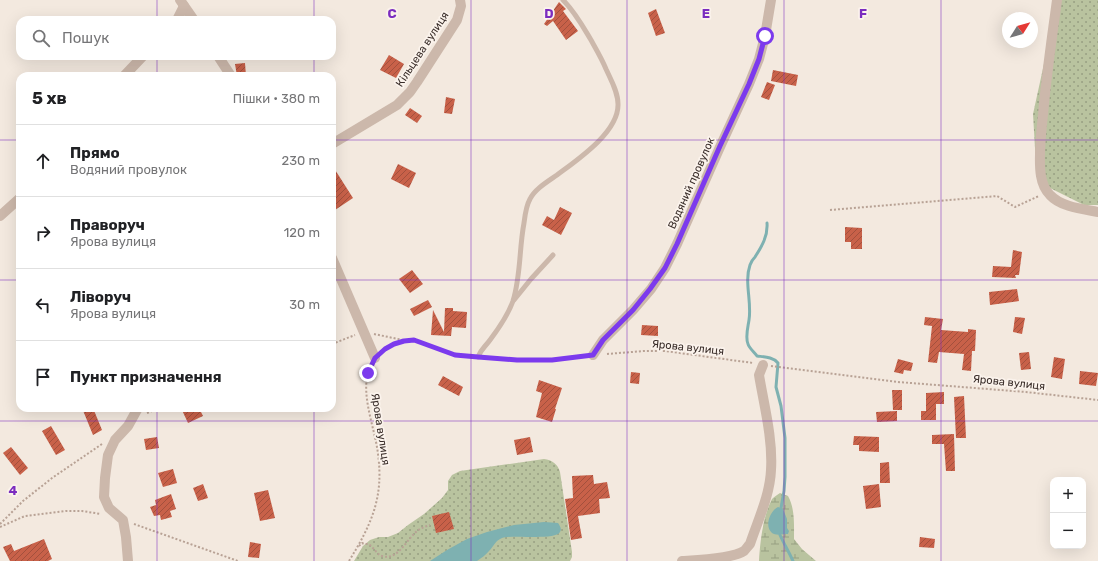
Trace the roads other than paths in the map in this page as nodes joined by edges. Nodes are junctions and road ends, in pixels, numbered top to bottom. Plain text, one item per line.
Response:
1 (563, 0) edge
2 (771, 0) edge
3 (1057, 0) edge
4 (462, 2) edge
5 (182, 3) edge
6 (178, 16) edge
7 (191, 16) edge
8 (139, 60) edge
9 (221, 60) edge
10 (128, 72) edge
11 (228, 72) edge
12 (336, 142) edge
13 (16, 202) edge
14 (1098, 212) edge
15 (0, 216) edge
16 (553, 255) dead end
17 (336, 267) edge
18 (512, 302) junction
19 (593, 355) road end
20 (478, 357) road end
21 (375, 358) road end
22 (767, 365) road end
23 (140, 412) edge
24 (128, 561) edge
25 (682, 561) edge

1 - 18 lane
2 - 19 street, Водяний провулок
3 - 14 street
4 - 12 street, Кільцева вулиця
5 - 6 street
5 - 7 street
8 - 10 street
9 - 11 street
13 - 15 street
16 - 18 lane
17 - 21 street
18 - 20 lane
22 - 25 street
23 - 24 street

